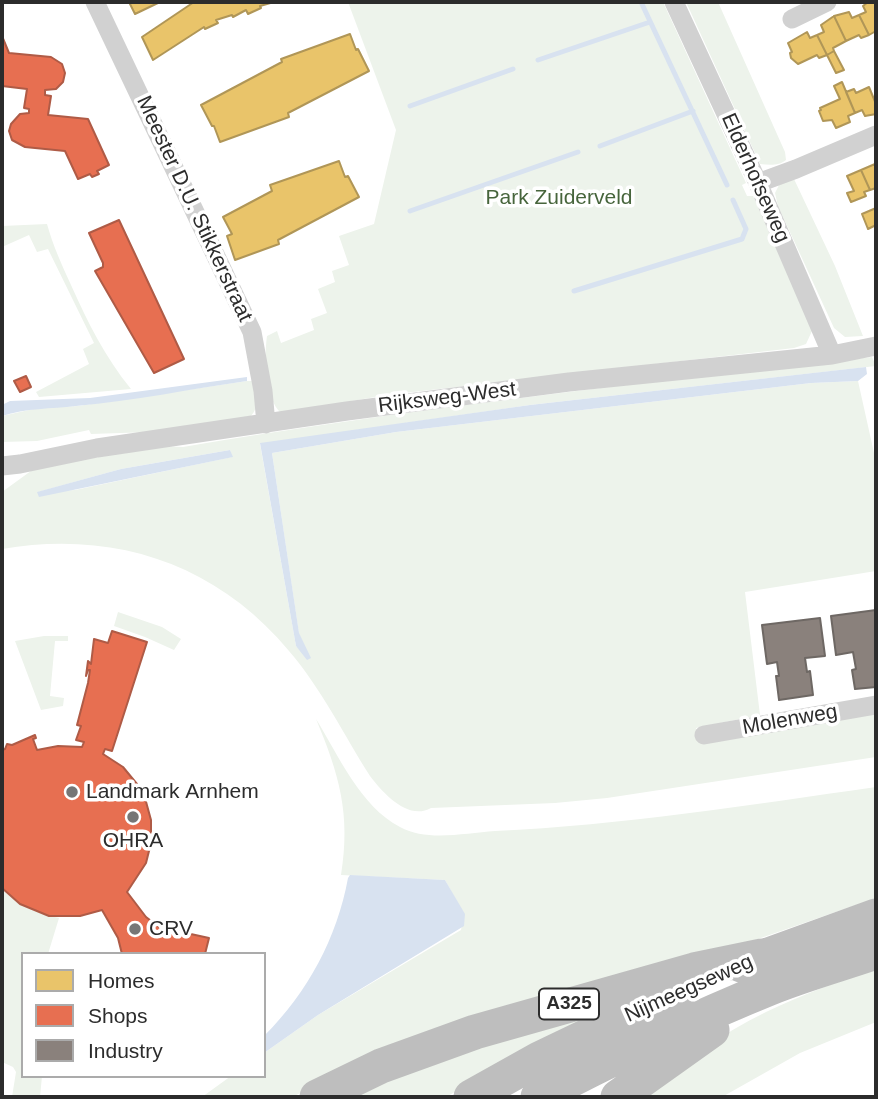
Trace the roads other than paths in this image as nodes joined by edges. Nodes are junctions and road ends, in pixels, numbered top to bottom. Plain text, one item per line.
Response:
1 (96, 2) edge
2 (674, 2) edge
3 (827, 2) edge
4 (792, 19) dead end
5 (876, 135) edge
6 (758, 183) junction
7 (876, 346) edge
8 (832, 355) junction
9 (266, 424) junction
10 (11, 465) edge
11 (2, 475) edge
12 (876, 705) edge
13 (704, 735) dead end
14 (876, 916) edge
15 (876, 952) edge
16 (767, 972) junction
17 (317, 1097) edge
18 (471, 1097) edge
19 (538, 1097) edge
20 (618, 1097) edge

1 - 9 street, Meester D.U. Stikkerstraat
2 - 6 street, Elderhofseweg
3 - 4 street
5 - 6 street
6 - 8 street, Elderhofseweg
7 - 8 street, Rijksweg-West
8 - 9 street, Rijksweg-West
9 - 10 street, Rijksweg-West
10 - 11 street, Rijksweg-West
12 - 13 street, Molenweg
14 - 16 highway, Nijmeegseweg / A325
15 - 16 highway, Nijmeegseweg / A325
16 - 17 highway, A325
16 - 18 highway, Nijmeegseweg / A325
16 - 19 highway, Nijmeegseweg / A325
16 - 20 highway, A325

